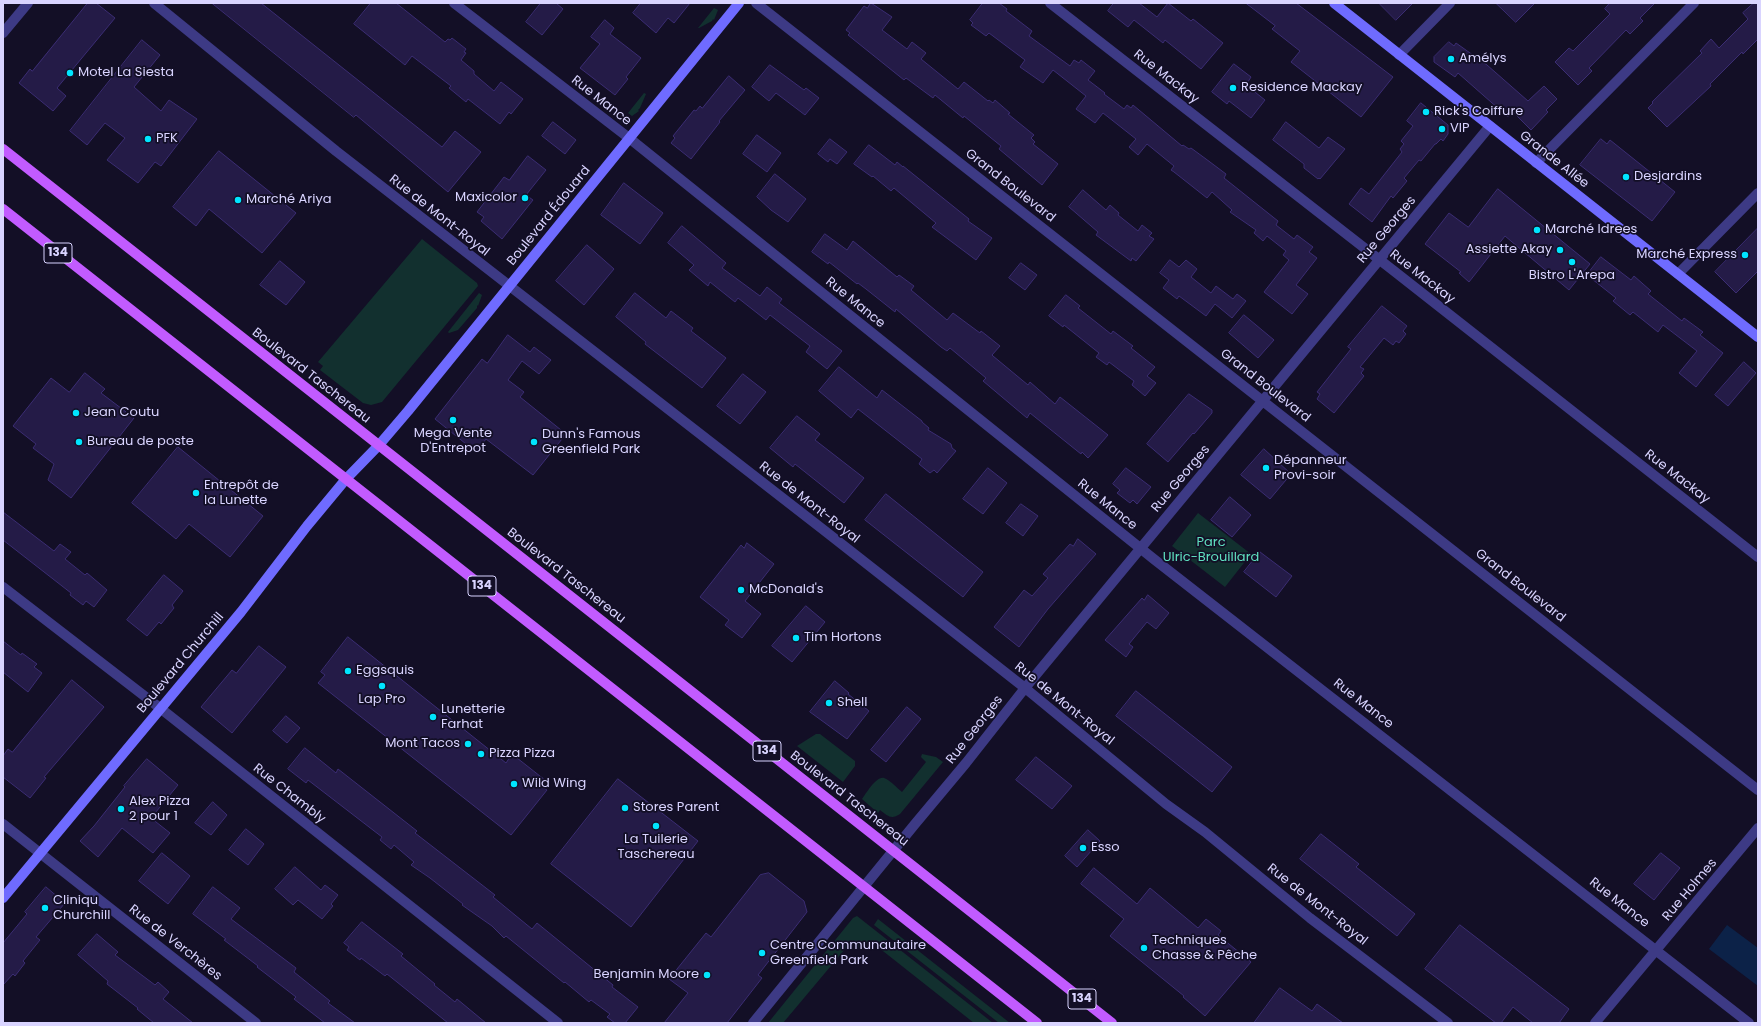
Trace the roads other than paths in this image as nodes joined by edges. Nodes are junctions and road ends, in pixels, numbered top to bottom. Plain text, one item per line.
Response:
1 (28, 3) edge
2 (154, 3) edge
3 (454, 3) edge
4 (740, 3) edge
5 (756, 3) edge
6 (1050, 3) edge
7 (1334, 3) edge
8 (1450, 3) edge
9 (1694, 3) edge
10 (3, 33) edge
11 (1399, 55) junction
12 (1490, 126) junction
13 (629, 138) junction
14 (3, 150) edge
15 (1536, 163) junction
16 (1758, 193) edge
17 (3, 209) edge
18 (1379, 260) junction
19 (1678, 274) junction
20 (508, 286) junction
21 (1758, 337) edge
22 (1262, 401) junction
23 (379, 445) junction
24 (346, 479) junction
25 (1140, 548) junction
26 (1758, 558) edge
27 (3, 587) edge
28 (1025, 688) junction
29 (160, 708) junction
30 (1758, 790) edge
31 (3, 824) edge
32 (1758, 828) edge
33 (893, 850) junction
34 (40, 853) junction
35 (863, 886) junction
36 (3, 898) edge
37 (1657, 950) junction
38 (256, 1023) edge
39 (558, 1023) edge
40 (753, 1023) edge
41 (1037, 1023) edge
42 (1112, 1023) edge
43 (1448, 1023) edge
44 (1595, 1023) edge
45 (1749, 1023) edge

1 - 10 street
2 - 20 street, Rue de Mont-Royal
3 - 13 street, Rue Mance
4 - 13 street, Boulevard Édouard
5 - 22 street, Grand Boulevard
6 - 18 street, Rue Mackay
7 - 11 street, Grande Allée
8 - 11 street
9 - 15 street
11 - 12 street, Grande Allée
12 - 15 street, Grande Allée
12 - 18 street, Rue Georges
13 - 20 street, Boulevard Édouard
13 - 25 street, Rue Mance
14 - 23 main road, Boulevard Taschereau / 134
15 - 19 street, Grande Allée
16 - 19 street
17 - 24 main road, 134
18 - 22 street, Rue Georges
18 - 26 street, Rue Mackay
19 - 21 street, Grande Allée
20 - 23 street, Boulevard Édouard
20 - 28 street, Rue de Mont-Royal
22 - 25 street, Rue Georges
22 - 30 street, Grand Boulevard
23 - 24 street, Boulevard Churchill
23 - 33 main road, Boulevard Taschereau / 134
24 - 29 street, Boulevard Churchill
24 - 35 main road, 134
25 - 28 street, Rue Georges
25 - 37 street, Rue Mance
27 - 29 street, Rue Chambly
28 - 33 street, Rue Georges
28 - 43 street, Rue de Mont-Royal
29 - 34 street, Boulevard Churchill
29 - 39 street, Rue Chambly
31 - 34 street, Rue de Verchères
32 - 37 street, Rue Holmes
33 - 35 street, Rue Georges
33 - 42 main road, Boulevard Taschereau / 134
34 - 36 street, Boulevard Churchill
34 - 38 street, Rue de Verchères
35 - 40 street, Rue Georges
35 - 41 main road, 134
37 - 44 street, Rue Holmes
37 - 45 street, Rue Mance

